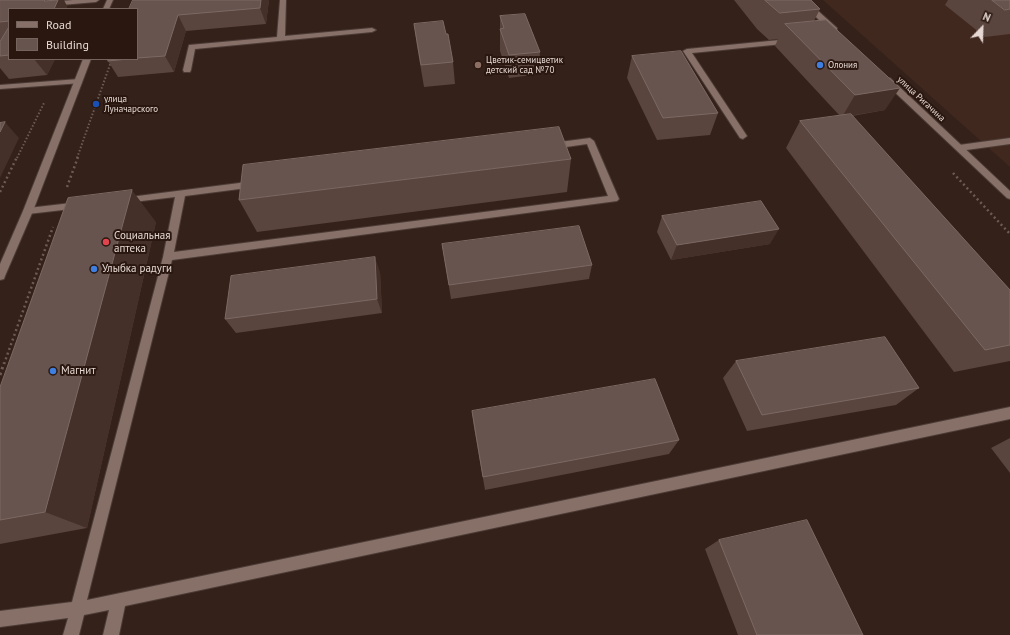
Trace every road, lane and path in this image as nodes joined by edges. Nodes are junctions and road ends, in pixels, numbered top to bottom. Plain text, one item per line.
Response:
1 (96, 0) edge
2 (283, 0) edge
3 (802, 0) edge
4 (44, 4) edge
5 (372, 30) dead end
6 (835, 37) edge
7 (281, 38) junction
8 (795, 40) edge
9 (87, 60) edge
10 (186, 70) dead end
11 (883, 77) edge
12 (79, 80) junction
13 (55, 83) junction
14 (0, 87) edge
15 (743, 136) dead end
16 (1010, 141) edge
17 (543, 147) edge
18 (958, 148) junction
19 (268, 182) edge
20 (0, 192) edge
21 (181, 193) junction
22 (1010, 196) edge
23 (113, 201) edge
24 (90, 204) edge
25 (28, 211) junction
26 (168, 257) junction
27 (0, 276) edge
28 (1010, 413) edge
29 (119, 600) junction
30 (78, 609) junction
31 (0, 619) edge
32 (71, 635) edge
33 (111, 635) edge

1 - 4 street
2 - 7 street
3 - 6 street
5 - 7 street
7 - 10 street
8 - 15 street
9 - 12 street
11 - 18 street, улица Ригачина
12 - 13 street
12 - 25 street
13 - 14 street
13 - 20 path
16 - 18 street
17 - 26 street
18 - 22 street, улица Ригачина
19 - 21 street
21 - 23 street
21 - 26 street
24 - 25 street
25 - 27 street
26 - 30 street
28 - 29 street
29 - 30 street
29 - 33 street
30 - 31 street
30 - 32 street

